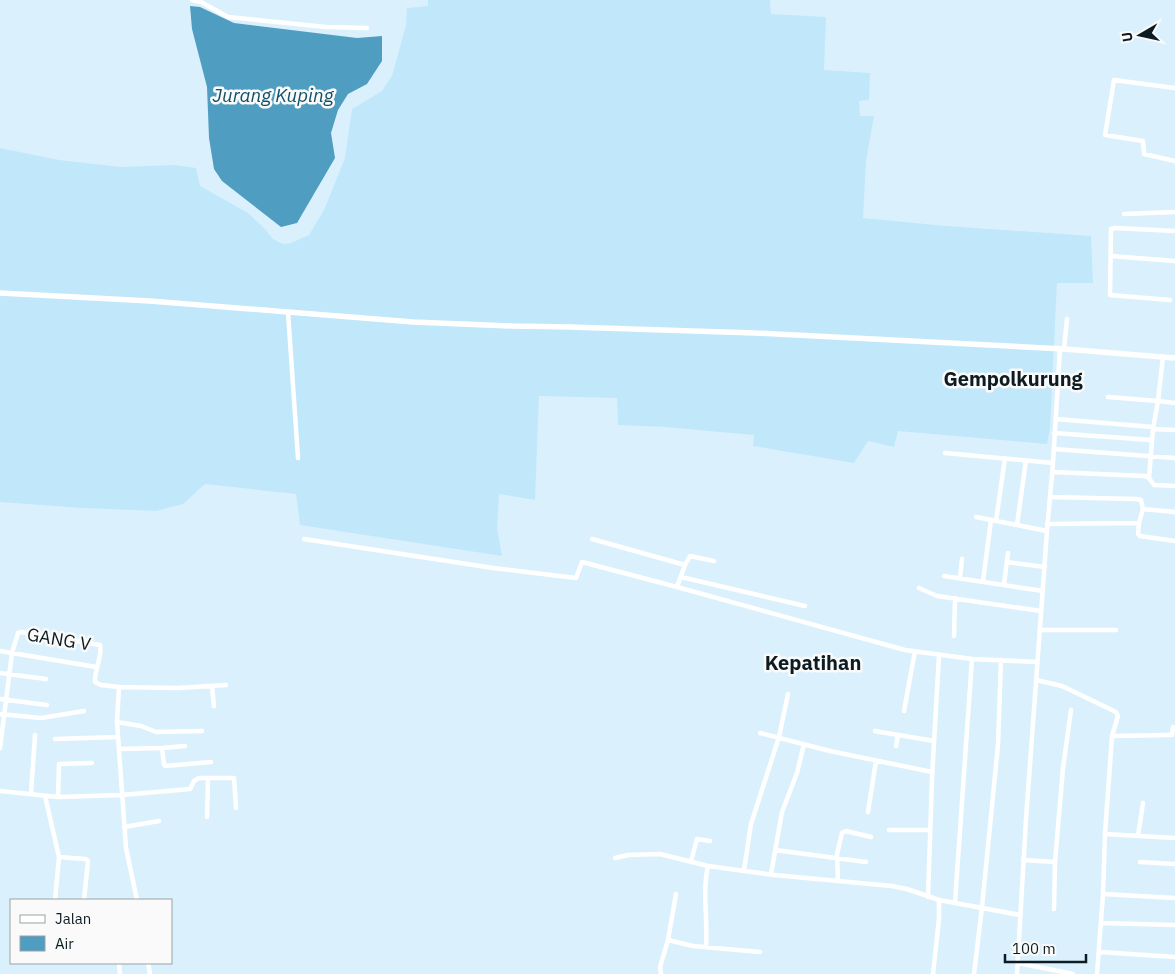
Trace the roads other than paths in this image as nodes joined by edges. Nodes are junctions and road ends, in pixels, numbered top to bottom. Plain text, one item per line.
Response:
1 (192, 0) edge
2 (367, 28) dead end
3 (1175, 88) edge
4 (1175, 161) edge
5 (1175, 212) edge
6 (1124, 214) dead end
7 (1175, 231) edge
8 (1111, 256) junction
9 (1175, 261) edge
10 (0, 293) edge
11 (1170, 300) dead end
12 (288, 312) junction
13 (1067, 319) dead end
14 (1062, 349) junction
15 (1163, 357) junction
16 (1175, 358) edge
17 (1108, 398) dead end
18 (1158, 401) junction
19 (1175, 402) edge
20 (1056, 419) junction
21 (1153, 428) junction
22 (1175, 430) edge
23 (1054, 433) junction
24 (1152, 440) junction
25 (1054, 449) junction
26 (945, 453) dead end
27 (1150, 455) junction
28 (298, 458) dead end
29 (1005, 458) junction
30 (1175, 458) edge
31 (1026, 460) junction
32 (1053, 464) junction
33 (1052, 472) junction
34 (1148, 478) junction
35 (1175, 486) edge
36 (1050, 496) junction
37 (1143, 509) junction
38 (1175, 512) edge
39 (976, 516) dead end
40 (994, 520) junction
41 (1139, 523) junction
42 (1047, 524) junction
43 (1017, 525) junction
44 (1046, 532) junction
45 (304, 539) dead end
46 (592, 539) dead end
47 (1175, 540) edge
48 (1008, 554) dead end
49 (962, 559) dead end
50 (714, 561) dead end
51 (1007, 562) junction
52 (685, 566) junction
53 (1045, 568) junction
54 (944, 576) dead end
55 (681, 577) junction
56 (960, 578) junction
57 (983, 581) junction
58 (1004, 584) junction
59 (677, 587) junction
60 (919, 588) dead end
61 (1042, 591) junction
62 (954, 598) junction
63 (776, 600) junction
64 (805, 606) dead end
65 (1041, 611) junction
66 (773, 612) junction
67 (1040, 630) junction
68 (1116, 630) dead end
69 (954, 636) dead end
70 (0, 651) edge
71 (915, 651) junction
72 (12, 653) junction
73 (939, 655) junction
74 (972, 659) junction
75 (1001, 660) junction
76 (1037, 662) junction
77 (96, 667) junction
78 (0, 674) edge
79 (10, 675) junction
80 (46, 679) dead end
81 (1036, 680) junction
82 (226, 685) dead end
83 (212, 686) junction
84 (119, 687) junction
85 (788, 694) dead end
86 (0, 699) edge
87 (6, 700) junction
88 (47, 704) dead end
89 (214, 706) dead end
90 (1071, 710) dead end
91 (84, 711) dead end
92 (904, 711) dead end
93 (2, 714) edge
94 (117, 722) junction
95 (1173, 727) dead end
96 (202, 731) dead end
97 (875, 731) dead end
98 (760, 732) dead end
99 (35, 735) dead end
100 (898, 735) junction
101 (1112, 736) junction
102 (118, 737) junction
103 (780, 737) junction
104 (55, 739) dead end
105 (934, 741) junction
106 (804, 744) junction
107 (185, 746) dead end
108 (896, 746) dead end
109 (0, 748) edge
110 (162, 748) junction
111 (119, 750) junction
112 (876, 761) junction
113 (211, 762) dead end
114 (92, 763) dead end
115 (932, 772) junction
116 (208, 778) junction
117 (0, 791) edge
118 (31, 794) junction
119 (122, 795) junction
120 (45, 796) junction
121 (58, 797) junction
122 (1143, 803) dead end
123 (236, 808) dead end
124 (868, 812) dead end
125 (207, 817) dead end
126 (159, 821) dead end
127 (124, 826) junction
128 (889, 830) dead end
129 (930, 830) junction
130 (1105, 834) junction
131 (1138, 836) junction
132 (871, 837) dead end
133 (1175, 838) edge
134 (710, 841) dead end
135 (775, 850) junction
136 (59, 857) junction
137 (615, 858) dead end
138 (838, 858) junction
139 (1023, 860) junction
140 (691, 861) junction
141 (866, 862) dead end
142 (1055, 862) junction
143 (1140, 862) dead end
144 (1175, 864) edge
145 (708, 866) junction
146 (744, 870) junction
147 (771, 874) junction
148 (838, 881) junction
149 (676, 894) dead end
150 (1103, 894) junction
151 (928, 897) junction
152 (1175, 898) edge
153 (55, 899) edge
154 (84, 899) edge
155 (137, 899) edge
156 (939, 900) junction
157 (955, 902) junction
158 (982, 907) junction
159 (1054, 909) dead end
160 (1020, 915) junction
161 (1101, 923) junction
162 (1175, 925) edge
163 (668, 940) junction
164 (706, 947) junction
165 (760, 952) dead end
166 (1100, 952) junction
167 (1175, 957) edge
168 (1018, 963) junction
169 (1063, 973) edge
170 (661, 974) edge
171 (933, 974) edge
172 (974, 974) edge
173 (1017, 974) edge
174 (1073, 974) edge
175 (1097, 974) edge

1 - 2 street
3 - 4 street
5 - 6 street
7 - 8 street
8 - 9 street
8 - 11 street
10 - 12 street
12 - 14 street
12 - 28 street
13 - 14 street
14 - 15 street
14 - 20 street
15 - 16 street
15 - 18 street
17 - 18 street
18 - 19 street
18 - 21 street
20 - 21 street
20 - 23 street
21 - 22 street
21 - 24 street
23 - 24 street
23 - 25 street
24 - 27 street
25 - 27 street
25 - 32 street
26 - 29 street
27 - 30 street
27 - 34 street
29 - 31 street
29 - 40 street
31 - 32 street
31 - 43 street
32 - 33 street
33 - 34 street
33 - 36 street
34 - 35 street
36 - 37 street
36 - 42 street
37 - 38 street
37 - 41 street
39 - 40 street
40 - 43 street
40 - 57 street
41 - 42 street
41 - 47 street
42 - 44 street
43 - 44 street
44 - 53 street
45 - 59 street
46 - 52 street
48 - 51 street
49 - 56 street
50 - 52 street
51 - 53 street
51 - 58 street
52 - 55 street
53 - 61 street
54 - 56 street
55 - 59 street
55 - 63 street
56 - 57 street
57 - 58 street
58 - 61 street
59 - 66 street
60 - 62 street
61 - 65 street
62 - 65 street
62 - 69 street
63 - 64 street
63 - 66 street
65 - 67 street
66 - 71 street
67 - 68 street
67 - 76 street
70 - 72 street
71 - 73 street
71 - 92 street
72 - 77 street
72 - 77 street, GANG V
72 - 79 street
73 - 74 street
73 - 105 street
74 - 75 street
74 - 157 street
75 - 76 street
75 - 158 street
76 - 81 street
77 - 84 street
78 - 79 street
79 - 80 street
79 - 87 street
81 - 101 street
81 - 139 street
82 - 83 street
83 - 84 street
83 - 89 street
84 - 94 street
85 - 103 street
86 - 87 street
87 - 88 street
87 - 93 street
90 - 142 street
91 - 93 street
93 - 109 street
94 - 96 street
94 - 102 street
95 - 101 street
97 - 100 street
98 - 103 street
99 - 118 street
100 - 105 street
100 - 108 street
101 - 130 street
102 - 104 street
102 - 111 street
103 - 106 street
103 - 146 street
105 - 115 street
106 - 112 street
106 - 135 street
107 - 110 street
110 - 111 street
110 - 113 street
111 - 119 street
112 - 115 street
112 - 124 street
114 - 121 street
115 - 129 street
116 - 119 street
116 - 123 street
116 - 125 street
117 - 118 street
118 - 120 street
119 - 121 street
119 - 127 street
120 - 121 street
120 - 136 street
122 - 131 street
126 - 127 street
127 - 155 street
128 - 129 street
129 - 151 street
130 - 131 street
130 - 150 street
131 - 133 street
132 - 138 street
134 - 140 street
135 - 138 street
135 - 147 street
136 - 153 street
136 - 154 street
137 - 140 street
138 - 141 street
138 - 148 street
139 - 142 street
139 - 160 street
140 - 145 street
142 - 159 street
143 - 144 street
145 - 146 street
145 - 164 street
146 - 147 street
147 - 148 street
148 - 151 street
149 - 163 street
150 - 152 street
150 - 161 street
151 - 156 street
156 - 157 street
156 - 171 street
157 - 158 street
158 - 160 street
158 - 172 street
160 - 168 street
161 - 162 street
161 - 166 street
163 - 164 street
163 - 170 street
164 - 165 street
166 - 167 street
166 - 175 street
168 - 169 street
168 - 173 street
169 - 174 street

